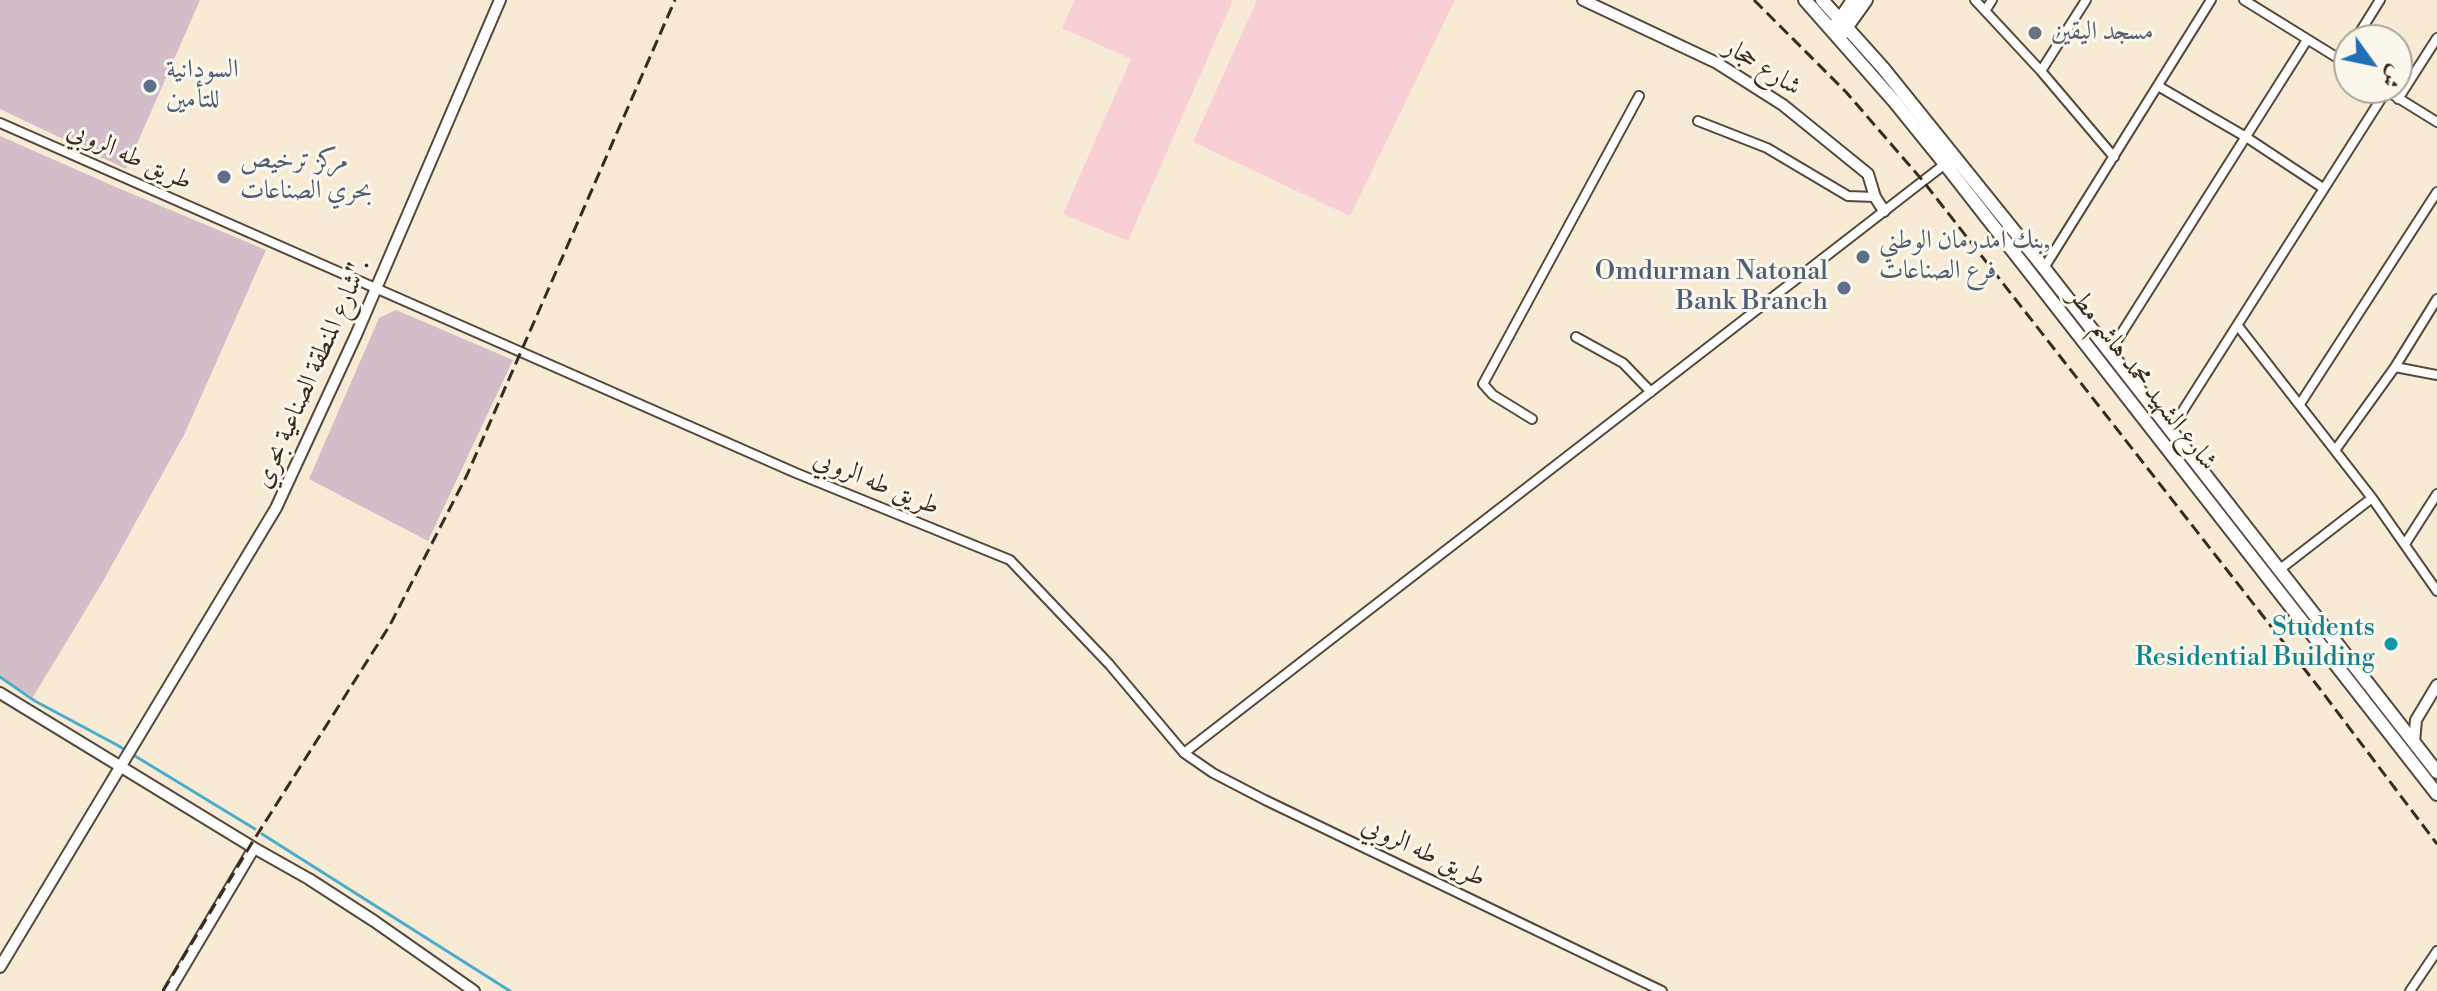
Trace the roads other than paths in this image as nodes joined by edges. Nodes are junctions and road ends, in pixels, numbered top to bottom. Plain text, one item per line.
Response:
1 (500, 0) edge
2 (1583, 0) edge
3 (1805, 0) edge
4 (1822, 0) edge
5 (1853, 0) edge
6 (1866, 0) edge
7 (1975, 0) edge
8 (1992, 0) edge
9 (2086, 0) edge
10 (2211, 0) edge
11 (2244, 0) edge
12 (2380, 0) edge
13 (1985, 11) junction
14 (2365, 24) edge
15 (1839, 29) junction
16 (2437, 38) edge
17 (2307, 40) junction
18 (2333, 55) edge
19 (2041, 71) junction
20 (2413, 76) edge
21 (2158, 86) junction
22 (1639, 96) dead end
23 (2375, 104) edge
24 (2406, 104) edge
25 (1698, 121) dead end
26 (2437, 122) edge
27 (0, 123) edge
28 (2246, 137) junction
29 (2114, 157) junction
30 (1945, 164) junction
31 (2323, 188) junction
32 (2437, 192) edge
33 (1875, 197) junction
34 (1884, 211) junction
35 (2044, 268) junction
36 (375, 289) junction
37 (2437, 299) edge
38 (2238, 326) junction
39 (1576, 337) dead end
40 (2109, 353) junction
41 (2395, 367) junction
42 (2437, 375) edge
43 (1651, 392) junction
44 (2300, 404) junction
45 (1532, 419) dead end
46 (2166, 426) junction
47 (2336, 449) junction
48 (2437, 494) edge
49 (2372, 498) junction
50 (2405, 544) junction
51 (2279, 570) junction
52 (2437, 591) edge
53 (2356, 667) junction
54 (2345, 676) junction
55 (2437, 685) edge
56 (0, 693) edge
57 (2414, 742) junction
58 (1184, 753) junction
59 (121, 767) junction
60 (2437, 772) edge
61 (2437, 794) edge
62 (254, 848) junction
63 (2437, 951) edge
64 (0, 967) edge
65 (169, 991) edge
66 (474, 991) edge
67 (1662, 991) edge
68 (2410, 991) edge

1 - 36 street, شارع المنطقة الصناعية بحري".
2 - 33 street, شارع حجار
3 - 15 main road, شارع الشهيد محمد هاشم مطر
4 - 15 main road, شارع الشهيد محمد هاشم مطر
5 - 15 main road
6 - 15 main road
7 - 13 street
8 - 13 street
9 - 19 street
10 - 21 street
11 - 17 street
12 - 14 street
13 - 19 street
15 - 30 main road, شارع الشهيد محمد هاشم مطر
15 - 35 main road, شارع الشهيد محمد هاشم مطر
16 - 20 street
17 - 18 street
17 - 28 street
19 - 29 street
21 - 28 street
21 - 29 street
22 - 45 street
23 - 31 street
24 - 26 street
25 - 33 street
27 - 36 street, طريق طه الروبي
28 - 31 street
28 - 40 street
29 - 35 street
30 - 34 street
30 - 54 main road, شارع الشهيد محمد هاشم مطر
31 - 38 street
32 - 44 street
33 - 34 street, شارع حجار
34 - 43 street
35 - 40 main road, شارع الشهيد محمد هاشم مطر
36 - 58 street, طريق طه الروبي
36 - 59 street, شارع المنطقة الصناعية بحري".
37 - 41 street
38 - 44 street
38 - 46 street
39 - 43 street
40 - 46 main road, شارع الشهيد محمد هاشم مطر
41 - 42 street
41 - 47 street
43 - 58 street
44 - 47 street
46 - 51 main road, شارع الشهيد محمد هاشم مطر
47 - 49 street
48 - 50 street
49 - 50 street
49 - 51 street
50 - 52 street
51 - 53 main road, شارع الشهيد محمد هاشم مطر
53 - 54 main road
53 - 57 main road, شارع الشهيد محمد هاشم مطر
54 - 61 main road, شارع الشهيد محمد هاشم مطر
55 - 57 street
56 - 59 street
57 - 60 main road, شارع الشهيد محمد هاشم مطر
58 - 67 street, طريق طه الروبي
59 - 62 street
59 - 64 street, شارع المنطقة الصناعية بحري".
62 - 65 street
62 - 66 street
63 - 68 street

